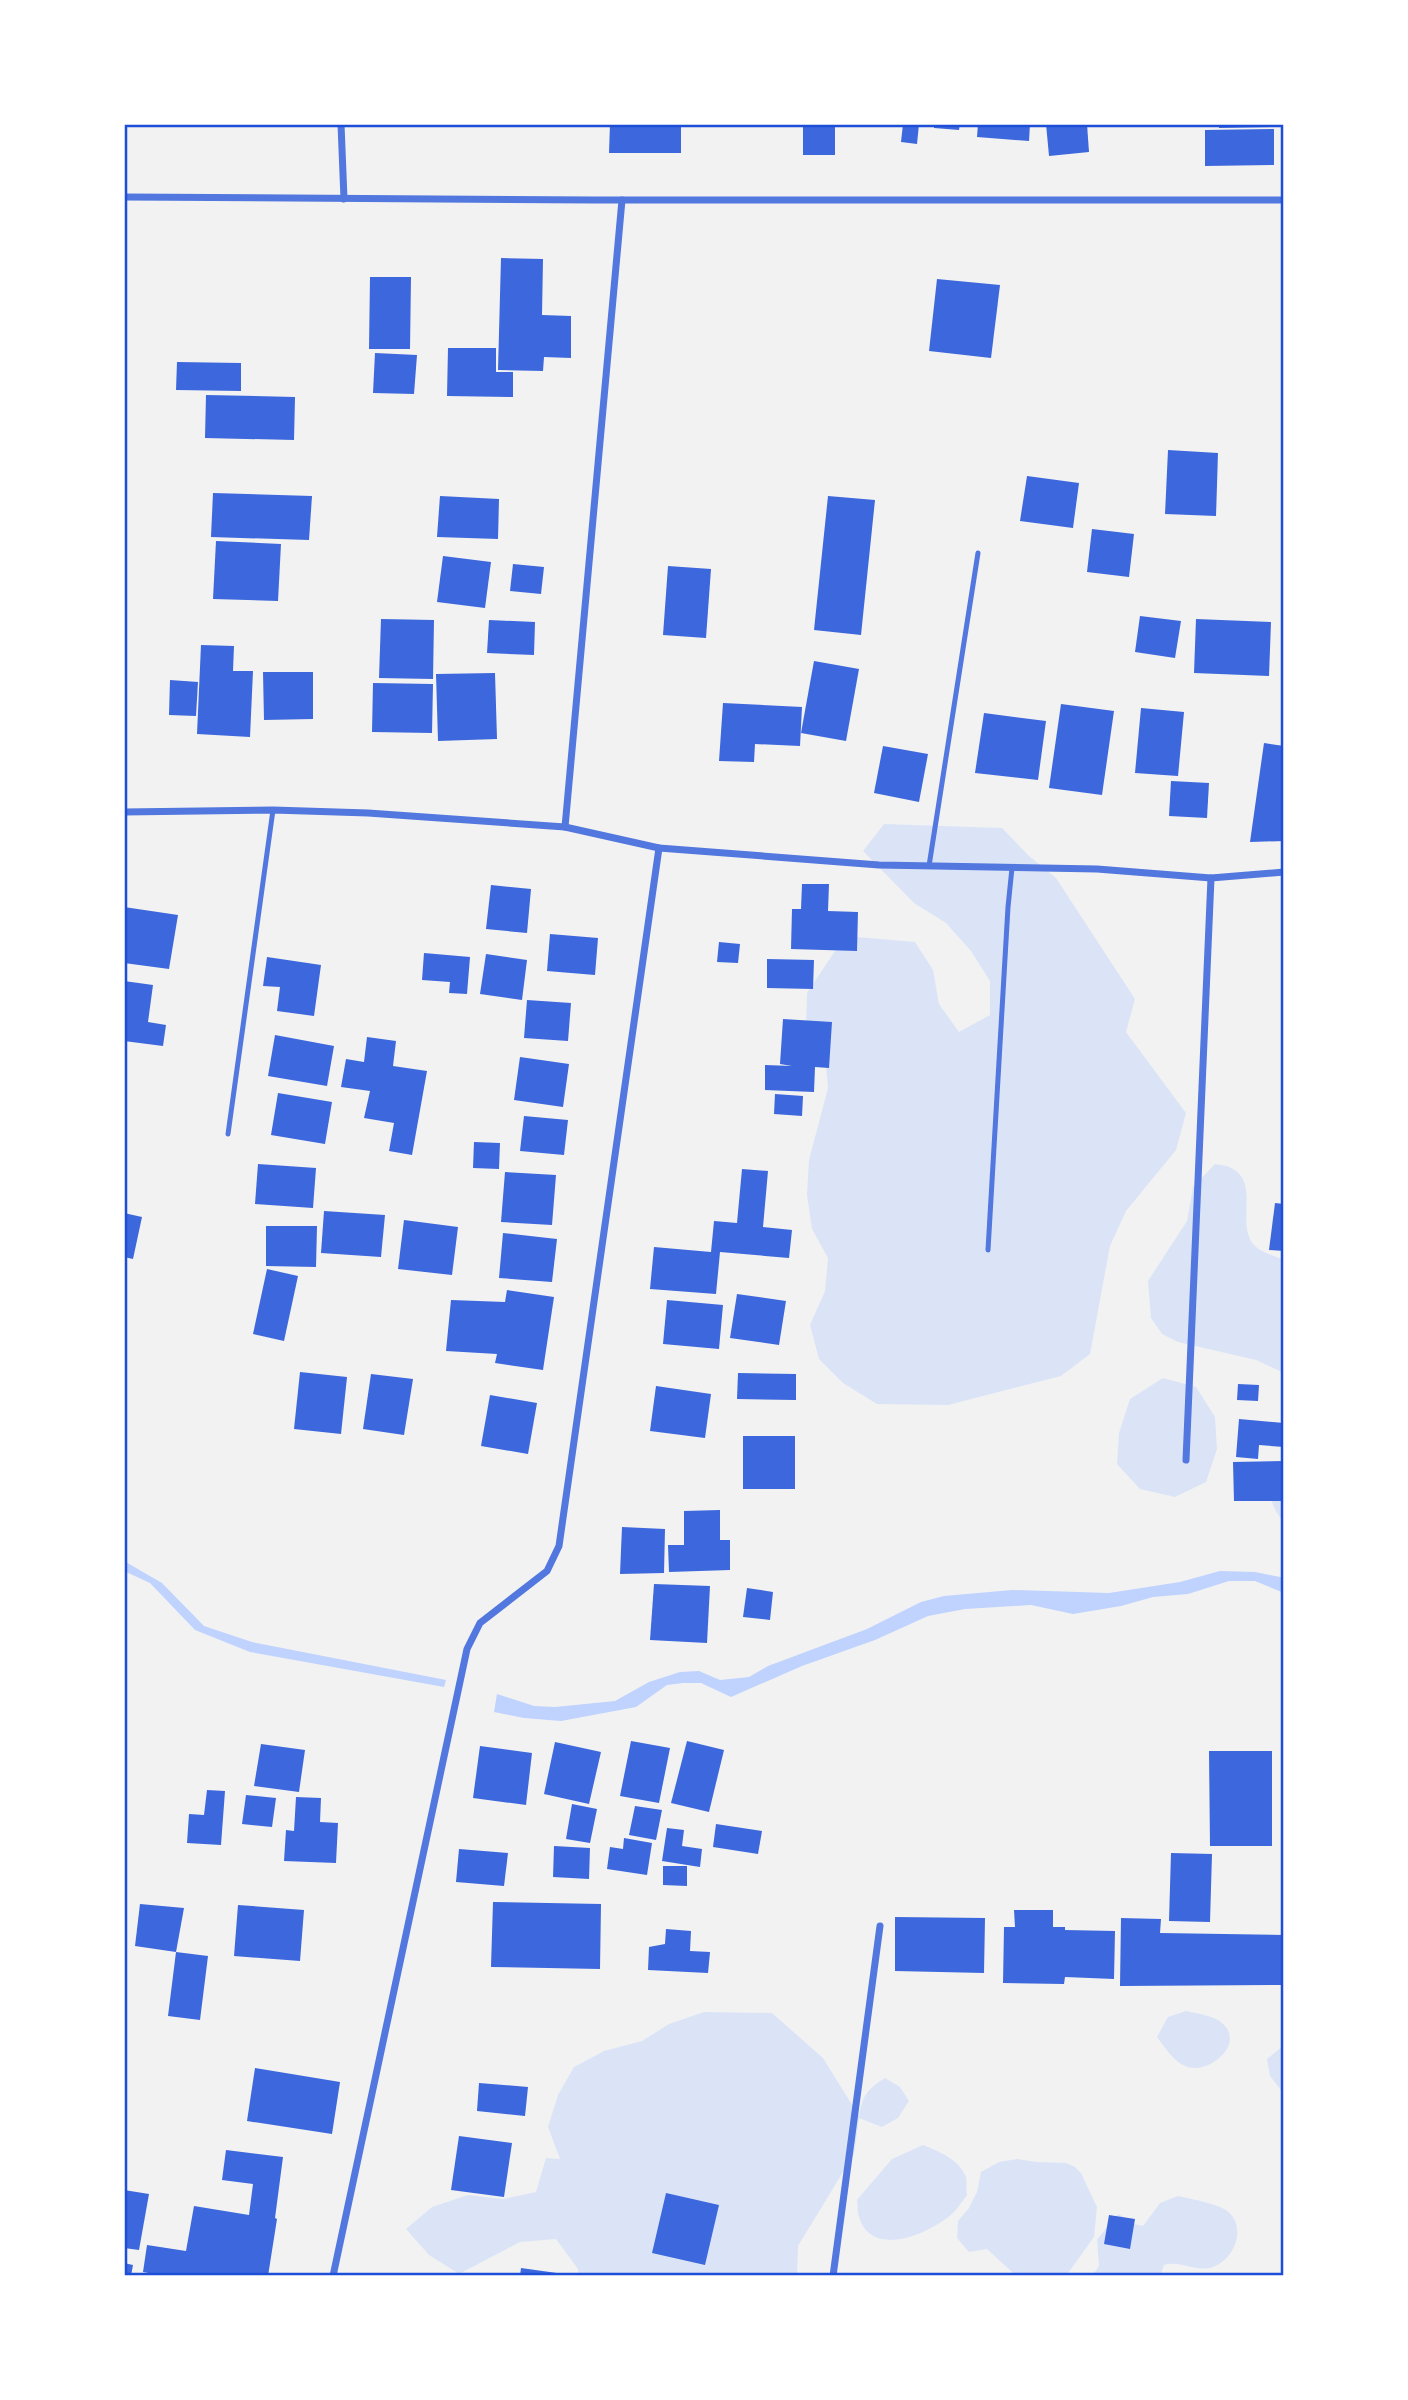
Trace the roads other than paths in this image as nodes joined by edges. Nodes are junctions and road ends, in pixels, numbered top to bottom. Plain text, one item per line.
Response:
1 (341, 124) edge
2 (124, 197) edge
3 (344, 199) junction
4 (622, 200) junction
5 (1284, 200) edge
6 (978, 554) dead end
7 (273, 810) junction
8 (124, 812) edge
9 (565, 827) junction
10 (659, 848) junction
11 (929, 866) junction
12 (1012, 868) junction
13 (1284, 872) edge
14 (1211, 878) junction
15 (228, 1134) dead end
16 (988, 1250) dead end
17 (1186, 1460) dead end
18 (880, 1926) dead end
19 (333, 2276) edge
20 (833, 2276) edge

1 - 3 street
2 - 3 street
3 - 4 street
4 - 5 street
4 - 9 street
6 - 11 lane
7 - 8 street
7 - 9 street
7 - 15 lane
9 - 10 street
10 - 11 street
10 - 19 street
11 - 12 street
12 - 14 street
12 - 16 lane
13 - 14 street
14 - 17 street
18 - 20 street

